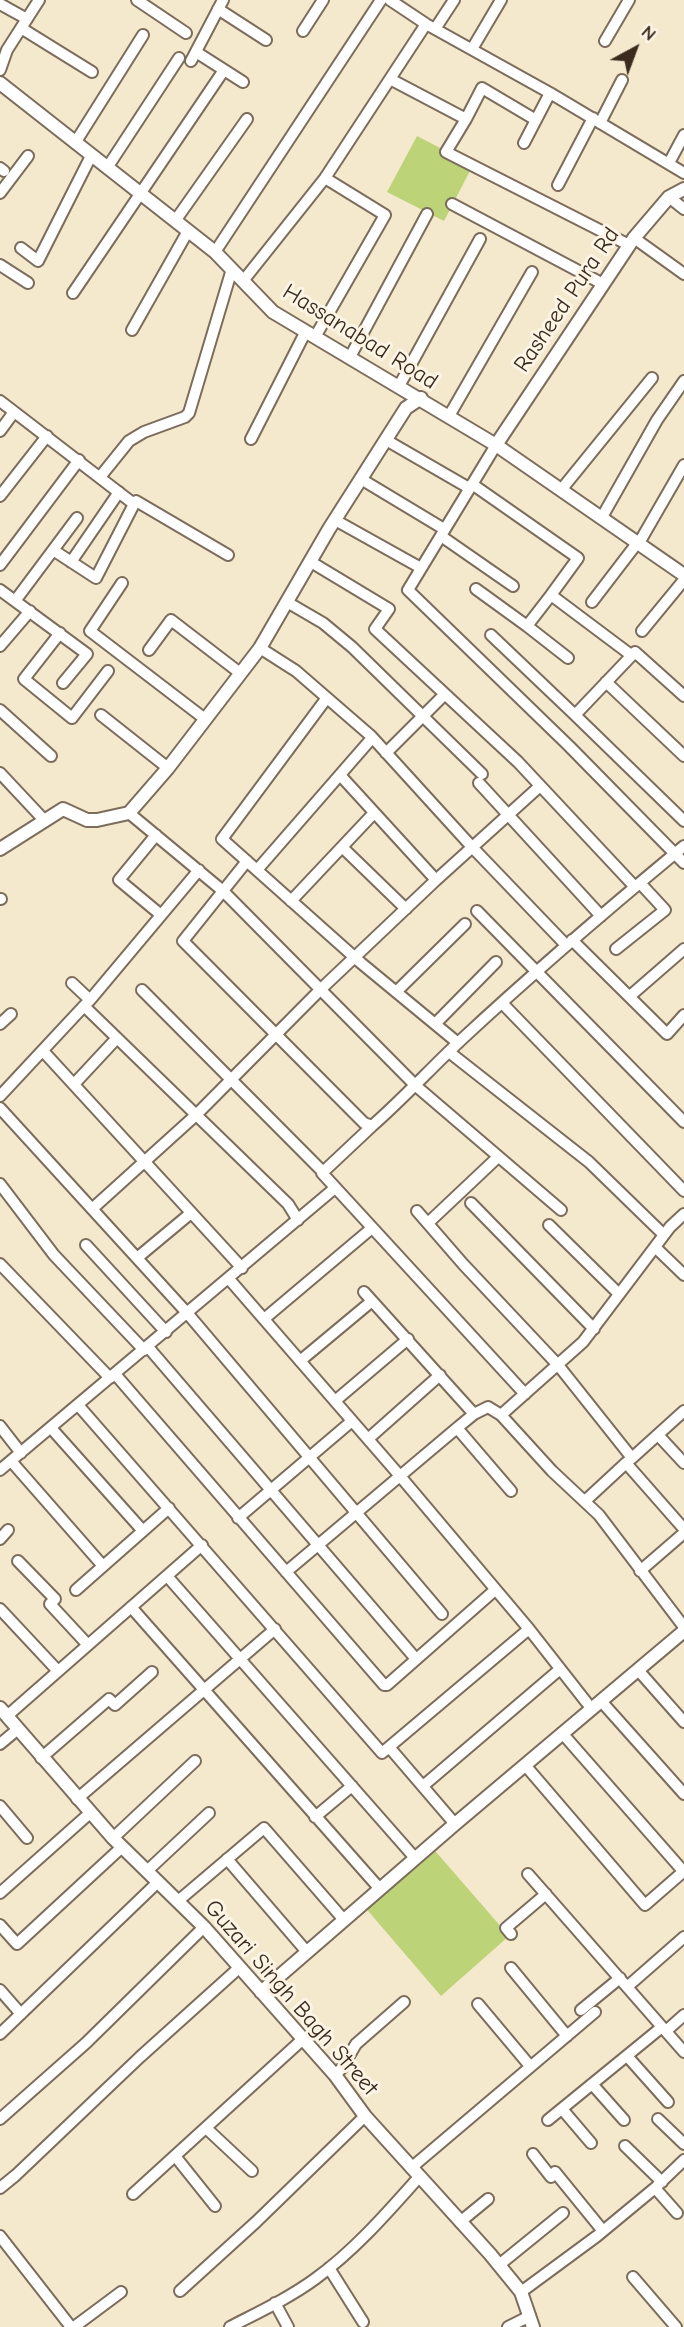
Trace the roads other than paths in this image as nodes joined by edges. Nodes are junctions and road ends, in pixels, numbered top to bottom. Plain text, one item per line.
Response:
1 (39, 0) edge
2 (137, 0) edge
3 (323, 0) edge
4 (381, 0) edge
5 (390, 0) edge
6 (454, 0) edge
7 (501, 0) edge
8 (629, 0) edge
9 (0, 4) edge
10 (220, 5) edge
11 (24, 24) junction
12 (431, 27) junction
13 (303, 32) dead end
14 (186, 33) dead end
15 (144, 35) dead end
16 (266, 40) dead end
17 (605, 41) dead end
18 (472, 49) junction
19 (179, 58) dead end
20 (0, 70) edge
21 (224, 70) junction
22 (92, 72) dead end
23 (390, 79) junction
24 (622, 80) dead end
25 (243, 82) dead end
26 (0, 83) edge
27 (550, 93) junction
28 (247, 119) dead end
29 (466, 119) junction
30 (536, 120) junction
31 (597, 120) junction
32 (684, 135) edge
33 (75, 143) junction
34 (524, 143) dead end
35 (28, 156) dead end
36 (91, 156) junction
37 (669, 163) junction
38 (107, 168) junction
39 (684, 173) edge
40 (325, 178) junction
41 (558, 185) dead end
42 (684, 189) edge
43 (0, 192) edge
44 (139, 193) junction
45 (669, 197) junction
46 (453, 204) dead end
47 (684, 209) edge
48 (427, 214) dead end
49 (175, 220) junction
50 (188, 231) junction
51 (480, 239) dead end
52 (632, 242) junction
53 (20, 248) dead end
54 (215, 252) junction
55 (0, 265) edge
56 (232, 269) junction
57 (532, 272) dead end
58 (684, 274) edge
59 (243, 281) junction
60 (29, 284) dead end
61 (603, 284) junction
62 (73, 293) dead end
63 (132, 330) dead end
64 (311, 334) junction
65 (350, 357) junction
66 (652, 378) dead end
67 (684, 381) edge
68 (399, 386) junction
69 (421, 398) junction
70 (0, 401) edge
71 (14, 412) junction
72 (449, 416) junction
73 (0, 430) edge
74 (47, 436) junction
75 (251, 439) dead end
76 (386, 440) junction
77 (496, 445) junction
78 (79, 460) junction
79 (684, 465) edge
80 (100, 477) junction
81 (361, 479) junction
82 (680, 481) edge
83 (471, 486) junction
84 (561, 490) junction
85 (119, 492) junction
86 (0, 496) edge
87 (134, 504) junction
88 (602, 517) junction
89 (77, 518) dead end
90 (335, 520) junction
91 (443, 533) junction
92 (638, 542) junction
93 (53, 550) junction
94 (228, 555) dead end
95 (71, 562) junction
96 (311, 562) junction
97 (0, 565) edge
98 (422, 568) junction
99 (684, 578) edge
100 (122, 583) dead end
101 (513, 586) dead end
102 (476, 589) dead end
103 (0, 590) edge
104 (551, 594) junction
105 (15, 601) junction
106 (287, 602) junction
107 (592, 602) dead end
108 (30, 611) junction
109 (527, 626) junction
110 (642, 631) dead end
111 (60, 633) junction
112 (491, 635) dead end
113 (0, 646) edge
114 (260, 648) junction
115 (149, 650) dead end
116 (631, 655) junction
117 (568, 658) dead end
118 (108, 671) dead end
119 (240, 673) junction
120 (606, 682) junction
121 (63, 683) dead end
122 (445, 694) junction
123 (684, 696) edge
124 (326, 699) junction
125 (0, 710) edge
126 (101, 715) dead end
127 (575, 715) junction
128 (423, 716) junction
129 (205, 719) junction
130 (372, 738) junction
131 (386, 753) junction
132 (51, 756) dead end
133 (684, 756) edge
134 (168, 768) junction
135 (0, 773) edge
136 (340, 775) junction
137 (540, 786) junction
138 (129, 813) junction
139 (374, 813) junction
140 (508, 815) junction
141 (45, 821) junction
142 (684, 821) edge
143 (156, 835) junction
144 (1, 846) edge
145 (684, 846) edge
146 (342, 847) junction
147 (472, 847) junction
148 (674, 854) junction
149 (247, 861) junction
150 (684, 863) edge
151 (199, 870) junction
152 (257, 870) junction
153 (436, 880) junction
154 (637, 885) junction
155 (223, 891) junction
156 (291, 901) junction
157 (405, 909) junction
158 (477, 911) dead end
159 (161, 915) junction
160 (601, 916) junction
161 (466, 924) dead end
162 (569, 942) junction
163 (616, 949) dead end
164 (684, 949) edge
165 (355, 958) junction
166 (496, 962) dead end
167 (537, 971) junction
168 (72, 983) dead end
169 (321, 989) junction
170 (142, 990) dead end
171 (396, 992) junction
172 (630, 996) junction
173 (87, 1003) junction
174 (502, 1003) junction
175 (11, 1014) dead end
176 (684, 1014) edge
177 (0, 1024) edge
178 (435, 1024) junction
179 (674, 1026) junction
180 (276, 1034) junction
181 (684, 1035) edge
182 (117, 1038) junction
183 (458, 1043) junction
184 (43, 1051) junction
185 (449, 1052) junction
186 (230, 1080) junction
187 (76, 1082) dead end
188 (416, 1086) junction
189 (0, 1096) edge
190 (0, 1108) edge
191 (196, 1115) junction
192 (684, 1122) edge
193 (372, 1126) junction
194 (498, 1157) junction
195 (144, 1161) junction
196 (323, 1172) junction
197 (0, 1184) edge
198 (335, 1188) junction
199 (684, 1191) edge
200 (471, 1203) dead end
201 (92, 1209) junction
202 (417, 1210) dead end
203 (561, 1210) dead end
204 (191, 1213) junction
205 (684, 1214) edge
206 (298, 1220) junction
207 (428, 1223) junction
208 (549, 1224) dead end
209 (372, 1228) junction
210 (664, 1235) junction
211 (86, 1245) dead end
212 (655, 1247) junction
213 (137, 1258) junction
214 (0, 1265) edge
215 (242, 1268) junction
216 (684, 1275) edge
217 (229, 1279) junction
218 (364, 1292) dead end
219 (619, 1294) junction
220 (372, 1301) junction
221 (188, 1314) junction
222 (264, 1319) junction
223 (594, 1329) junction
224 (166, 1332) junction
225 (408, 1339) junction
226 (146, 1349) junction
227 (300, 1361) junction
228 (558, 1365) junction
229 (440, 1374) junction
230 (112, 1376) junction
231 (525, 1394) junction
232 (335, 1401) junction
233 (78, 1405) junction
234 (684, 1410) edge
235 (474, 1414) junction
236 (501, 1415) junction
237 (352, 1420) junction
238 (0, 1426) edge
239 (51, 1427) junction
240 (457, 1428) junction
241 (657, 1434) junction
242 (368, 1439) junction
243 (21, 1453) junction
244 (310, 1456) junction
245 (629, 1460) junction
246 (11, 1461) junction
247 (684, 1463) edge
248 (0, 1470) edge
249 (400, 1476) junction
250 (270, 1490) junction
251 (511, 1491) dead end
252 (585, 1501) junction
253 (169, 1508) junction
254 (357, 1512) junction
255 (237, 1518) junction
256 (143, 1531) junction
257 (684, 1531) edge
258 (202, 1545) junction
259 (317, 1546) junction
260 (18, 1561) dead end
261 (103, 1566) junction
262 (640, 1571) junction
263 (286, 1572) junction
264 (167, 1576) junction
265 (76, 1590) dead end
266 (495, 1590) junction
267 (131, 1607) junction
268 (0, 1609) edge
269 (442, 1614) dead end
270 (275, 1629) junction
271 (528, 1629) junction
272 (684, 1629) edge
273 (88, 1645) junction
274 (240, 1658) junction
275 (416, 1659) junction
276 (559, 1670) junction
277 (638, 1670) junction
278 (58, 1671) junction
279 (152, 1672) dead end
280 (201, 1690) junction
281 (601, 1701) junction
282 (587, 1703) dead end
283 (3, 1712) edge
284 (684, 1722) edge
285 (18, 1729) junction
286 (562, 1733) junction
287 (0, 1744) edge
288 (389, 1747) junction
289 (41, 1758) junction
290 (195, 1761) dead end
291 (525, 1765) junction
292 (352, 1786) junction
293 (423, 1786) junction
294 (684, 1794) edge
295 (76, 1799) junction
296 (0, 1806) edge
297 (90, 1813) junction
298 (209, 1813) dead end
299 (315, 1817) junction
300 (455, 1824) junction
301 (27, 1838) dead end
302 (118, 1843) junction
303 (415, 1858) junction
304 (227, 1859) junction
305 (147, 1871) junction
306 (684, 1871) edge
307 (528, 1874) dead end
308 (158, 1882) junction
309 (380, 1889) junction
310 (0, 1893) edge
311 (546, 1894) junction
312 (178, 1901) junction
313 (344, 1920) junction
314 (0, 1925) edge
315 (204, 1927) junction
316 (511, 1934) dead end
317 (684, 1937) edge
318 (307, 1952) junction
319 (240, 1967) junction
320 (511, 1968) dead end
321 (623, 1982) junction
322 (0, 1990) edge
323 (261, 1992) junction
324 (404, 2002) dead end
325 (478, 2004) dead end
326 (581, 2010) dead end
327 (595, 2011) dead end
328 (22, 2014) junction
329 (684, 2015) edge
330 (664, 2029) junction
331 (0, 2034) edge
332 (567, 2036) junction
333 (303, 2039) junction
334 (684, 2052) edge
335 (627, 2056) junction
336 (530, 2066) junction
337 (335, 2075) junction
338 (593, 2084) junction
339 (668, 2102) dead end
340 (562, 2109) junction
341 (365, 2116) junction
342 (0, 2119) edge
343 (658, 2119) dead end
344 (548, 2120) dead end
345 (624, 2120) dead end
346 (206, 2128) junction
347 (592, 2143) dead end
348 (684, 2144) edge
349 (625, 2147) dead end
350 (533, 2154) dead end
351 (175, 2156) junction
352 (684, 2161) edge
353 (252, 2171) dead end
354 (415, 2172) junction
355 (658, 2185) junction
356 (0, 2188) edge
357 (133, 2194) dead end
358 (488, 2199) dead end
359 (215, 2206) dead end
360 (563, 2213) dead end
361 (677, 2213) dead end
362 (460, 2222) junction
363 (603, 2231) junction
364 (0, 2236) edge
365 (499, 2265) junction
366 (329, 2268) junction
367 (633, 2277) dead end
368 (180, 2291) dead end
369 (121, 2292) dead end
370 (521, 2292) junction
371 (275, 2303) junction
372 (363, 2322) dead end
373 (531, 2322) edge
374 (73, 2327) edge
375 (230, 2327) edge
376 (288, 2327) edge
377 (508, 2327) edge
378 (676, 2327) edge

1 - 11 street
2 - 14 street
3 - 13 street
4 - 54 street
5 - 12 street
6 - 12 street
7 - 18 street
8 - 17 street
9 - 11 street
10 - 16 street
10 - 21 street
11 - 20 street
11 - 22 street
12 - 18 street
12 - 23 street
15 - 33 street
18 - 27 street
19 - 38 street
21 - 25 street
21 - 44 street
23 - 29 street
23 - 40 street
24 - 31 street
26 - 33 street, Hassanabad Road
27 - 30 street
27 - 31 street
28 - 49 street
29 - 30 street
29 - 52 street
30 - 34 street
31 - 37 street
31 - 41 street
32 - 37 street
33 - 36 street, Hassanabad Road
35 - 43 street
36 - 38 street, Hassanabad Road
36 - 53 street
37 - 39 street
38 - 44 street, Hassanabad Road
40 - 59 street
40 - 64 street
42 - 45 street, Rasheed Pura Rd
44 - 49 street, Hassanabad Road
44 - 62 street
45 - 47 street
45 - 52 street, Rasheed Pura Rd
46 - 61 street
48 - 65 street
49 - 50 street, Hassanabad Road
50 - 54 street, Hassanabad Road
50 - 63 street
51 - 68 street
52 - 58 street
52 - 61 street, Rasheed Pura Rd
54 - 56 street, Hassanabad Road
55 - 60 street
56 - 59 street, Hassanabad Road
56 - 80 street
57 - 72 street
59 - 64 street, Hassanabad Road
61 - 77 street, Rasheed Pura Rd
64 - 65 street, Hassanabad Road
64 - 75 street
65 - 68 street, Hassanabad Road
66 - 84 street
67 - 88 street
68 - 69 street, Hassanabad Road
69 - 72 street, Hassanabad Road
69 - 76 street
70 - 71 street
71 - 73 street
71 - 74 street
72 - 77 street, Hassanabad Road
74 - 78 street
74 - 86 street
76 - 81 street
76 - 83 street
77 - 83 street
77 - 84 street, Hassanabad Road
78 - 80 street
78 - 97 street
79 - 82 street
80 - 85 street
81 - 90 street
81 - 91 street
82 - 92 street
83 - 91 street
83 - 104 street
84 - 88 street, Hassanabad Road
85 - 87 street
85 - 95 street
87 - 94 street
87 - 95 street
88 - 92 street, Hassanabad Road
89 - 93 street
90 - 96 street
90 - 98 street
91 - 98 street
91 - 101 street
92 - 99 street, Hassanabad Road
92 - 107 street
93 - 95 street
93 - 105 street
96 - 106 street
96 - 122 street
98 - 148 street
99 - 110 street
100 - 129 street
102 - 109 street
103 - 105 street
104 - 109 street
104 - 116 street
105 - 108 street
106 - 114 street
106 - 128 street
108 - 111 street
108 - 113 street
109 - 117 street
111 - 118 street
111 - 121 street
112 - 127 street
114 - 119 street
114 - 124 street
115 - 119 street
116 - 120 street
116 - 123 street
119 - 129 street
120 - 127 street
120 - 133 street
122 - 128 street
122 - 137 street
124 - 130 street
124 - 149 street
125 - 132 street
126 - 134 street
127 - 142 street
128 - 131 street
128 - 140 street
129 - 134 street
130 - 131 street
130 - 136 street
131 - 147 street
134 - 138 street
135 - 141 street
136 - 139 street
136 - 152 street
137 - 140 street
137 - 154 street
138 - 141 street
138 - 143 street
139 - 146 street
139 - 153 street
140 - 147 street
140 - 160 street
141 - 144 street
143 - 151 street
143 - 159 street
145 - 148 street
146 - 156 street
146 - 157 street
147 - 153 street
147 - 162 street
148 - 150 street
148 - 154 street
149 - 152 street
149 - 155 street
151 - 155 street
151 - 159 street
152 - 156 street
153 - 157 street
154 - 160 street
154 - 163 street
155 - 169 street
155 - 180 street
156 - 165 street
157 - 165 street
158 - 167 street
159 - 173 street
160 - 162 street
161 - 171 street
162 - 167 street
162 - 172 street
164 - 172 street
165 - 169 street
165 - 171 street
166 - 178 street
167 - 174 street
167 - 192 street
168 - 173 street
169 - 180 street
169 - 188 street
170 - 186 street
171 - 178 street
172 - 179 street
173 - 182 street
173 - 184 street
174 - 183 street
174 - 199 street
175 - 177 street
176 - 179 street
178 - 183 street
179 - 181 street
180 - 186 street
180 - 193 street
182 - 187 street
182 - 191 street
183 - 185 street
184 - 189 street
184 - 195 street
185 - 188 street
185 - 210 street
186 - 191 street
186 - 196 street
188 - 193 street
188 - 194 street
190 - 201 street
191 - 195 street
191 - 206 street
193 - 196 street
194 - 203 street
194 - 207 street
195 - 201 street
195 - 204 street
196 - 198 street
197 - 226 street
198 - 206 street
198 - 209 street
200 - 223 street
201 - 213 street
202 - 207 street
204 - 213 street
204 - 215 street
205 - 210 street
206 - 215 street
207 - 228 street
208 - 219 street
209 - 222 street
209 - 231 street
210 - 212 street
211 - 224 street
212 - 216 street
212 - 219 street
213 - 221 street
214 - 230 street
215 - 217 street
217 - 221 street
217 - 222 street
218 - 220 street
219 - 223 street
220 - 225 street
220 - 227 street
221 - 224 street
221 - 244 street
222 - 227 street
223 - 228 street
224 - 226 street
225 - 229 street
225 - 232 street
226 - 230 street
226 - 250 street
227 - 232 street
228 - 231 street
228 - 245 street
229 - 235 street
229 - 242 street
230 - 233 street
230 - 255 street
231 - 236 street
232 - 237 street
233 - 239 street
233 - 253 street
234 - 241 street
235 - 236 street
235 - 240 street
236 - 252 street
237 - 242 street
237 - 244 street
238 - 243 street
239 - 243 street
239 - 256 street
240 - 249 street
240 - 251 street
241 - 245 street
241 - 247 street
242 - 249 street
243 - 246 street
244 - 250 street
244 - 254 street
245 - 252 street
245 - 257 street
246 - 248 street
246 - 261 street
249 - 254 street
249 - 266 street
250 - 255 street
250 - 259 street
252 - 262 street
253 - 256 street
253 - 258 street
254 - 259 street
254 - 269 street
255 - 263 street
256 - 261 street
257 - 262 street
258 - 264 street
258 - 270 street
259 - 263 street
259 - 275 street
260 - 273 street
261 - 265 street
262 - 272 street
263 - 275 street
264 - 267 street
264 - 274 street
266 - 271 street
266 - 275 street
267 - 273 street
267 - 280 street
268 - 278 street
270 - 274 street
270 - 288 street
271 - 276 street
271 - 288 street
272 - 277 street
273 - 278 street
274 - 280 street
274 - 292 street
276 - 282 street
276 - 293 street
277 - 281 street
277 - 284 street
278 - 283 street
279 - 289 street
280 - 295 street
280 - 299 street
281 - 286 street
281 - 294 street
283 - 285 street, Guzari Singh Bagh Street
285 - 287 street
285 - 289 street, Guzari Singh Bagh Street
286 - 291 street
286 - 306 street
288 - 293 street
289 - 295 street, Guzari Singh Bagh Street
290 - 302 street
291 - 300 street
291 - 306 street
292 - 299 street
292 - 303 street
293 - 300 street
295 - 297 street, Guzari Singh Bagh Street
296 - 301 street
297 - 302 street, Guzari Singh Bagh Street
297 - 310 street
298 - 305 street
299 - 309 street
300 - 303 street
302 - 305 street, Guzari Singh Bagh Street
302 - 314 street
303 - 309 street
304 - 312 street
304 - 313 street
304 - 318 street
305 - 308 street, Guzari Singh Bagh Street
307 - 311 street
308 - 312 street, Guzari Singh Bagh Street
308 - 328 street
309 - 313 street
311 - 316 street
311 - 321 street
312 - 315 street, Guzari Singh Bagh Street
313 - 318 street
315 - 319 street, Guzari Singh Bagh Street
315 - 342 street
317 - 321 street
318 - 323 street
319 - 323 street, Guzari Singh Bagh Street
319 - 356 street
320 - 332 street
321 - 326 street
321 - 330 street
322 - 328 street
323 - 333 street, Guzari Singh Bagh Street
324 - 337 street
325 - 336 street
327 - 332 street
328 - 331 street
329 - 330 street
330 - 334 street
330 - 335 street
332 - 336 street
333 - 337 street, Guzari Singh Bagh Street
333 - 346 street
335 - 338 street
335 - 339 street
336 - 354 street
337 - 341 street, Guzari Singh Bagh Street
338 - 340 street
338 - 345 street
340 - 344 street
340 - 347 street
341 - 354 street, Guzari Singh Bagh Street
341 - 368 street
343 - 348 street
346 - 351 street
346 - 353 street
349 - 355 street
350 - 363 street
351 - 357 street
351 - 359 street
352 - 355 street
354 - 362 street, Guzari Singh Bagh Street
354 - 366 street
355 - 361 street
355 - 363 street
358 - 362 street
360 - 365 street
362 - 365 street, Guzari Singh Bagh Street
363 - 370 street
364 - 374 street
365 - 370 street, Guzari Singh Bagh Street
366 - 371 street
366 - 372 street
367 - 378 street
369 - 374 street
370 - 373 street, Guzari Singh Bagh Street
371 - 375 street
371 - 376 street
373 - 377 street

